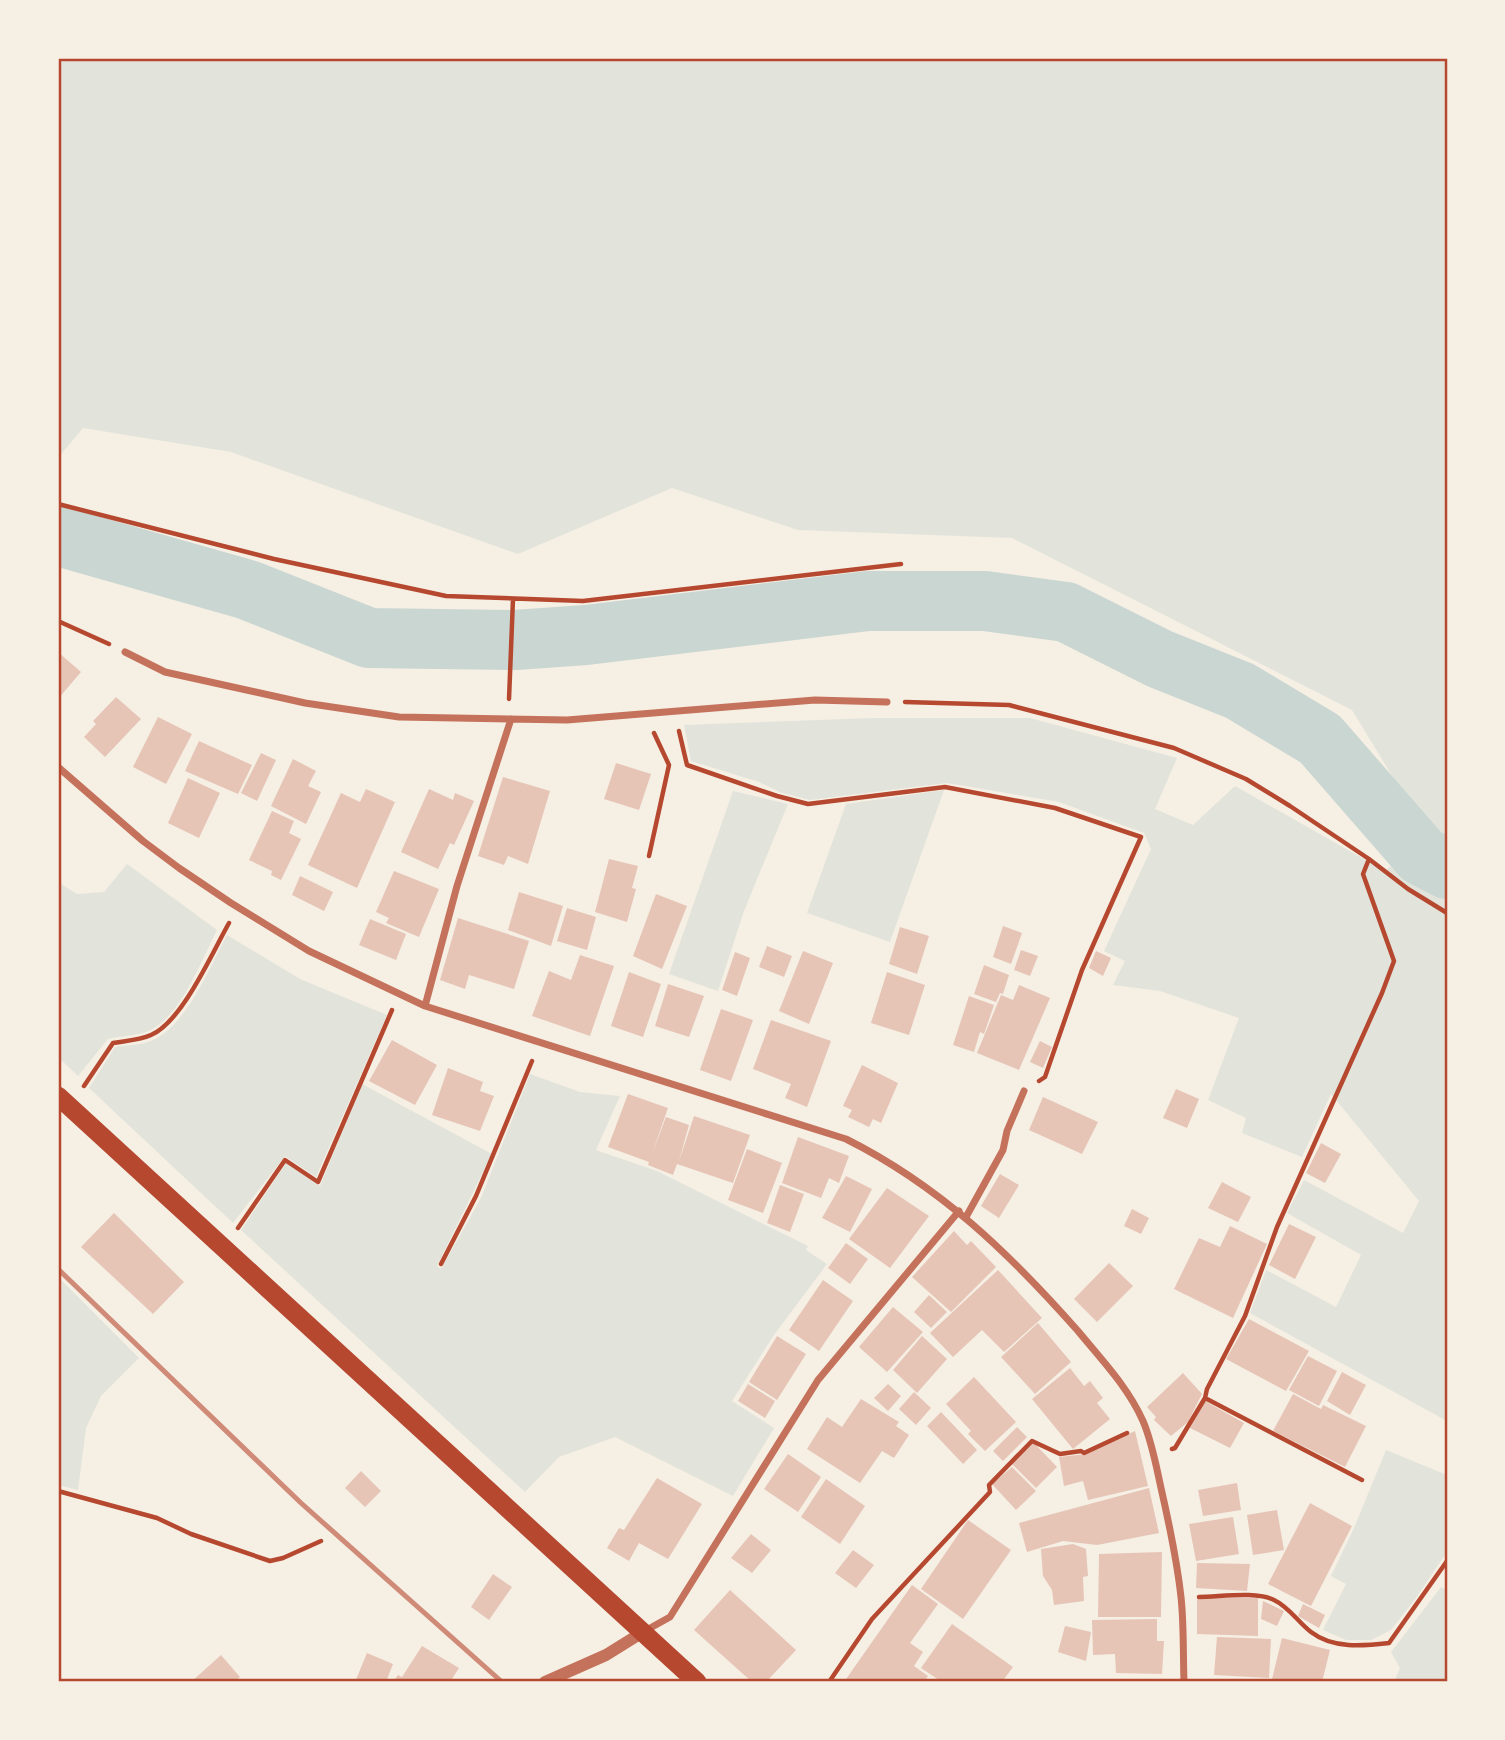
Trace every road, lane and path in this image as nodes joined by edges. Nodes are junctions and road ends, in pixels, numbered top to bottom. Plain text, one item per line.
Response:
1 (58, 504) edge
2 (901, 564) dead end
3 (513, 599) junction
4 (58, 621) edge
5 (125, 652) joint
6 (509, 701) dead end
7 (887, 702) joint
8 (675, 711) junction
9 (644, 714) junction
10 (511, 719) junction
11 (58, 767) edge
12 (649, 856) dead end
13 (1369, 859) junction
14 (238, 907) junction
15 (1447, 913) edge
16 (399, 994) junction
17 (425, 1006) junction
18 (539, 1044) junction
19 (1024, 1091) joint
20 (64, 1101) edge
21 (962, 1214) junction
22 (224, 1249) junction
23 (441, 1264) dead end
24 (1205, 1398) junction
25 (1144, 1425) junction
26 (1154, 1455) junction
27 (1362, 1480) dead end
28 (58, 1491) edge
29 (321, 1541) dead end
30 (1447, 1561) edge
31 (1181, 1597) junction
32 (643, 1632) junction
33 (545, 1682) edge
34 (697, 1682) edge
35 (829, 1682) edge
36 (1184, 1682) edge

1 - 3 path
2 - 3 path
3 - 6 path
4 - 5 path
5 - 10 street
7 - 8 street
7 - 13 path
8 - 9 street
8 - 19 path
9 - 10 street
9 - 12 path
10 - 17 street
11 - 14 street
13 - 15 path
13 - 24 path
14 - 16 street
14 - 20 path
16 - 17 street
16 - 22 path
17 - 18 street
18 - 21 street
18 - 23 path
19 - 21 street
20 - 22 highway
21 - 25 street
21 - 32 street
22 - 32 highway
24 - 26 path
24 - 27 path
25 - 26 street
25 - 35 path
26 - 31 street
28 - 29 path
30 - 31 path
31 - 36 street
32 - 33 street
32 - 34 highway

